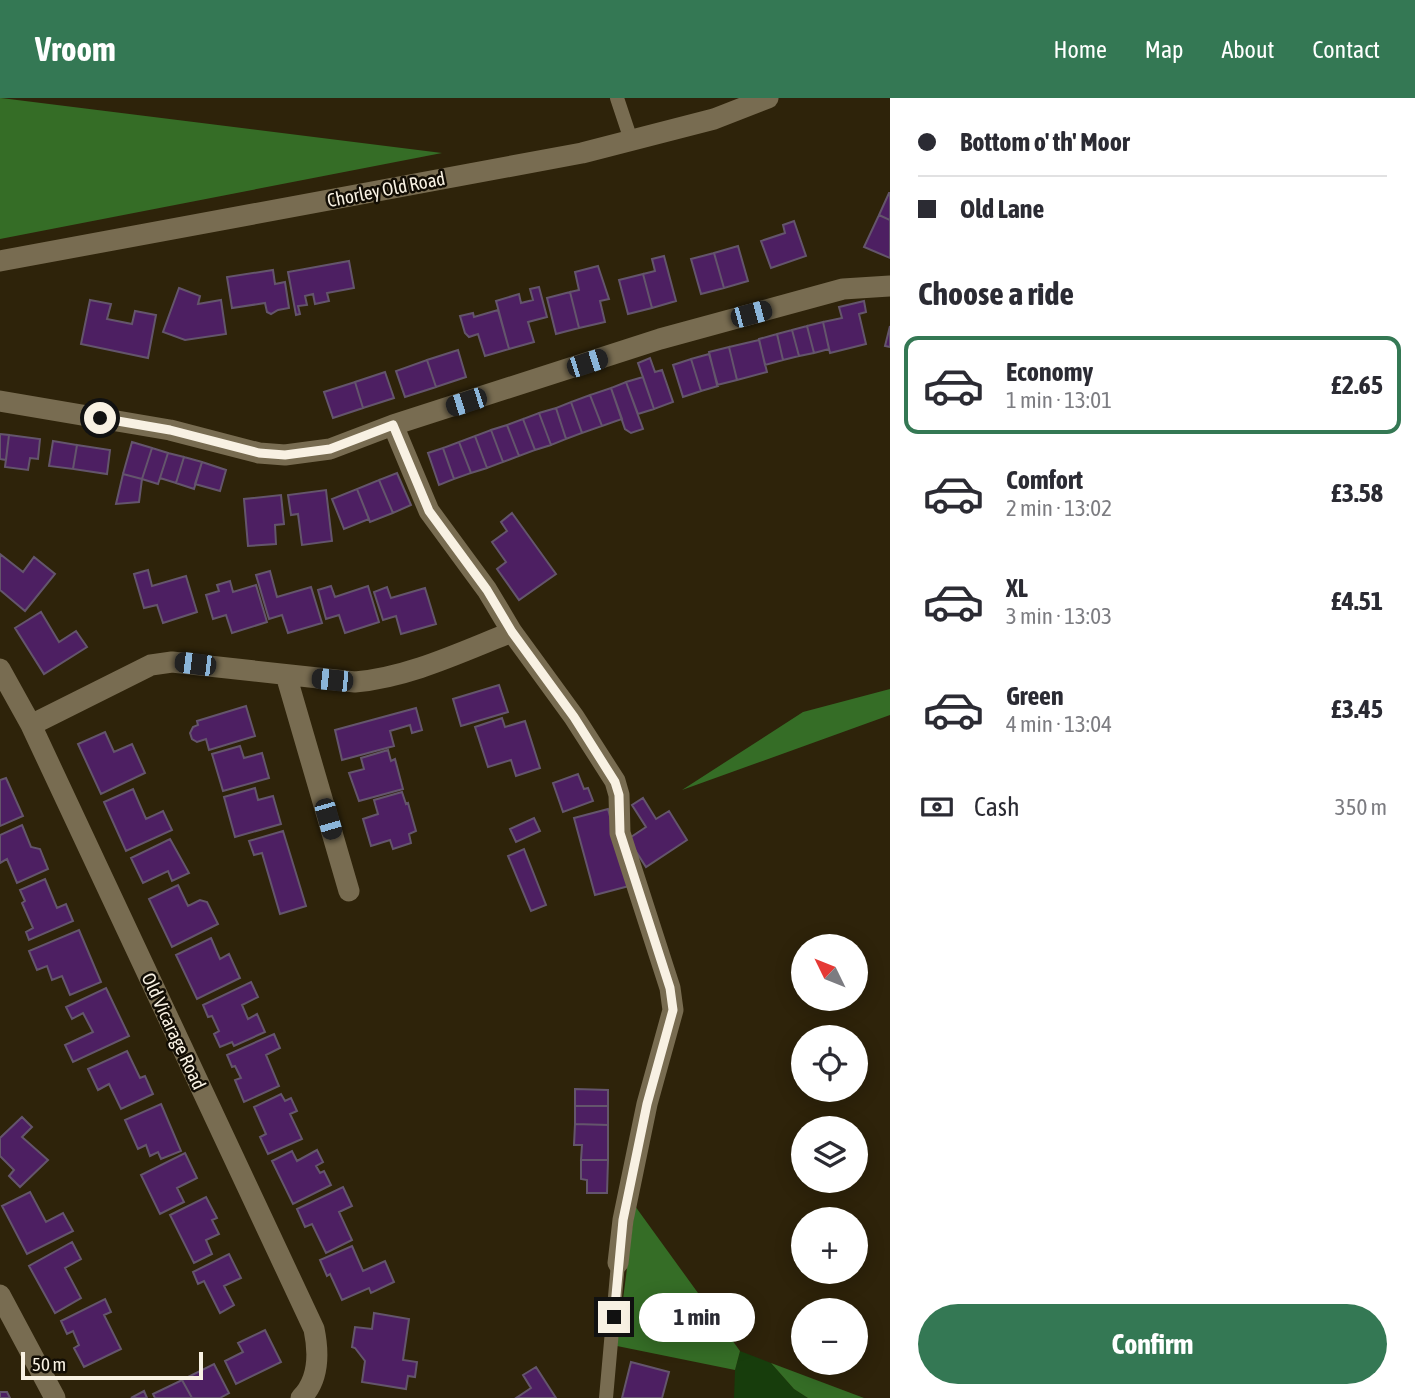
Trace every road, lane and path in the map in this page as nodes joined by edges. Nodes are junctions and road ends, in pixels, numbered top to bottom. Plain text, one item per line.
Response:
1 (617, 98) edge
2 (768, 98) edge
3 (631, 140) junction
4 (0, 261) edge
5 (890, 286) edge
6 (0, 401) edge
7 (393, 425) junction
8 (512, 632) junction
9 (0, 669) edge
10 (286, 675) junction
11 (31, 725) junction
12 (349, 891) dead end
13 (618, 1263) joint
14 (0, 1295) edge
15 (55, 1398) edge
16 (302, 1398) edge
17 (606, 1398) edge

1 - 3 lane
2 - 3 street, Chorley Old Road
3 - 4 street, Chorley Old Road
5 - 7 street
6 - 7 street
7 - 8 street
8 - 10 street
8 - 13 street
9 - 11 street, Old Vicarage Road
10 - 11 street
10 - 12 street
11 - 16 street, Old Vicarage Road
13 - 17 lane
14 - 15 street

